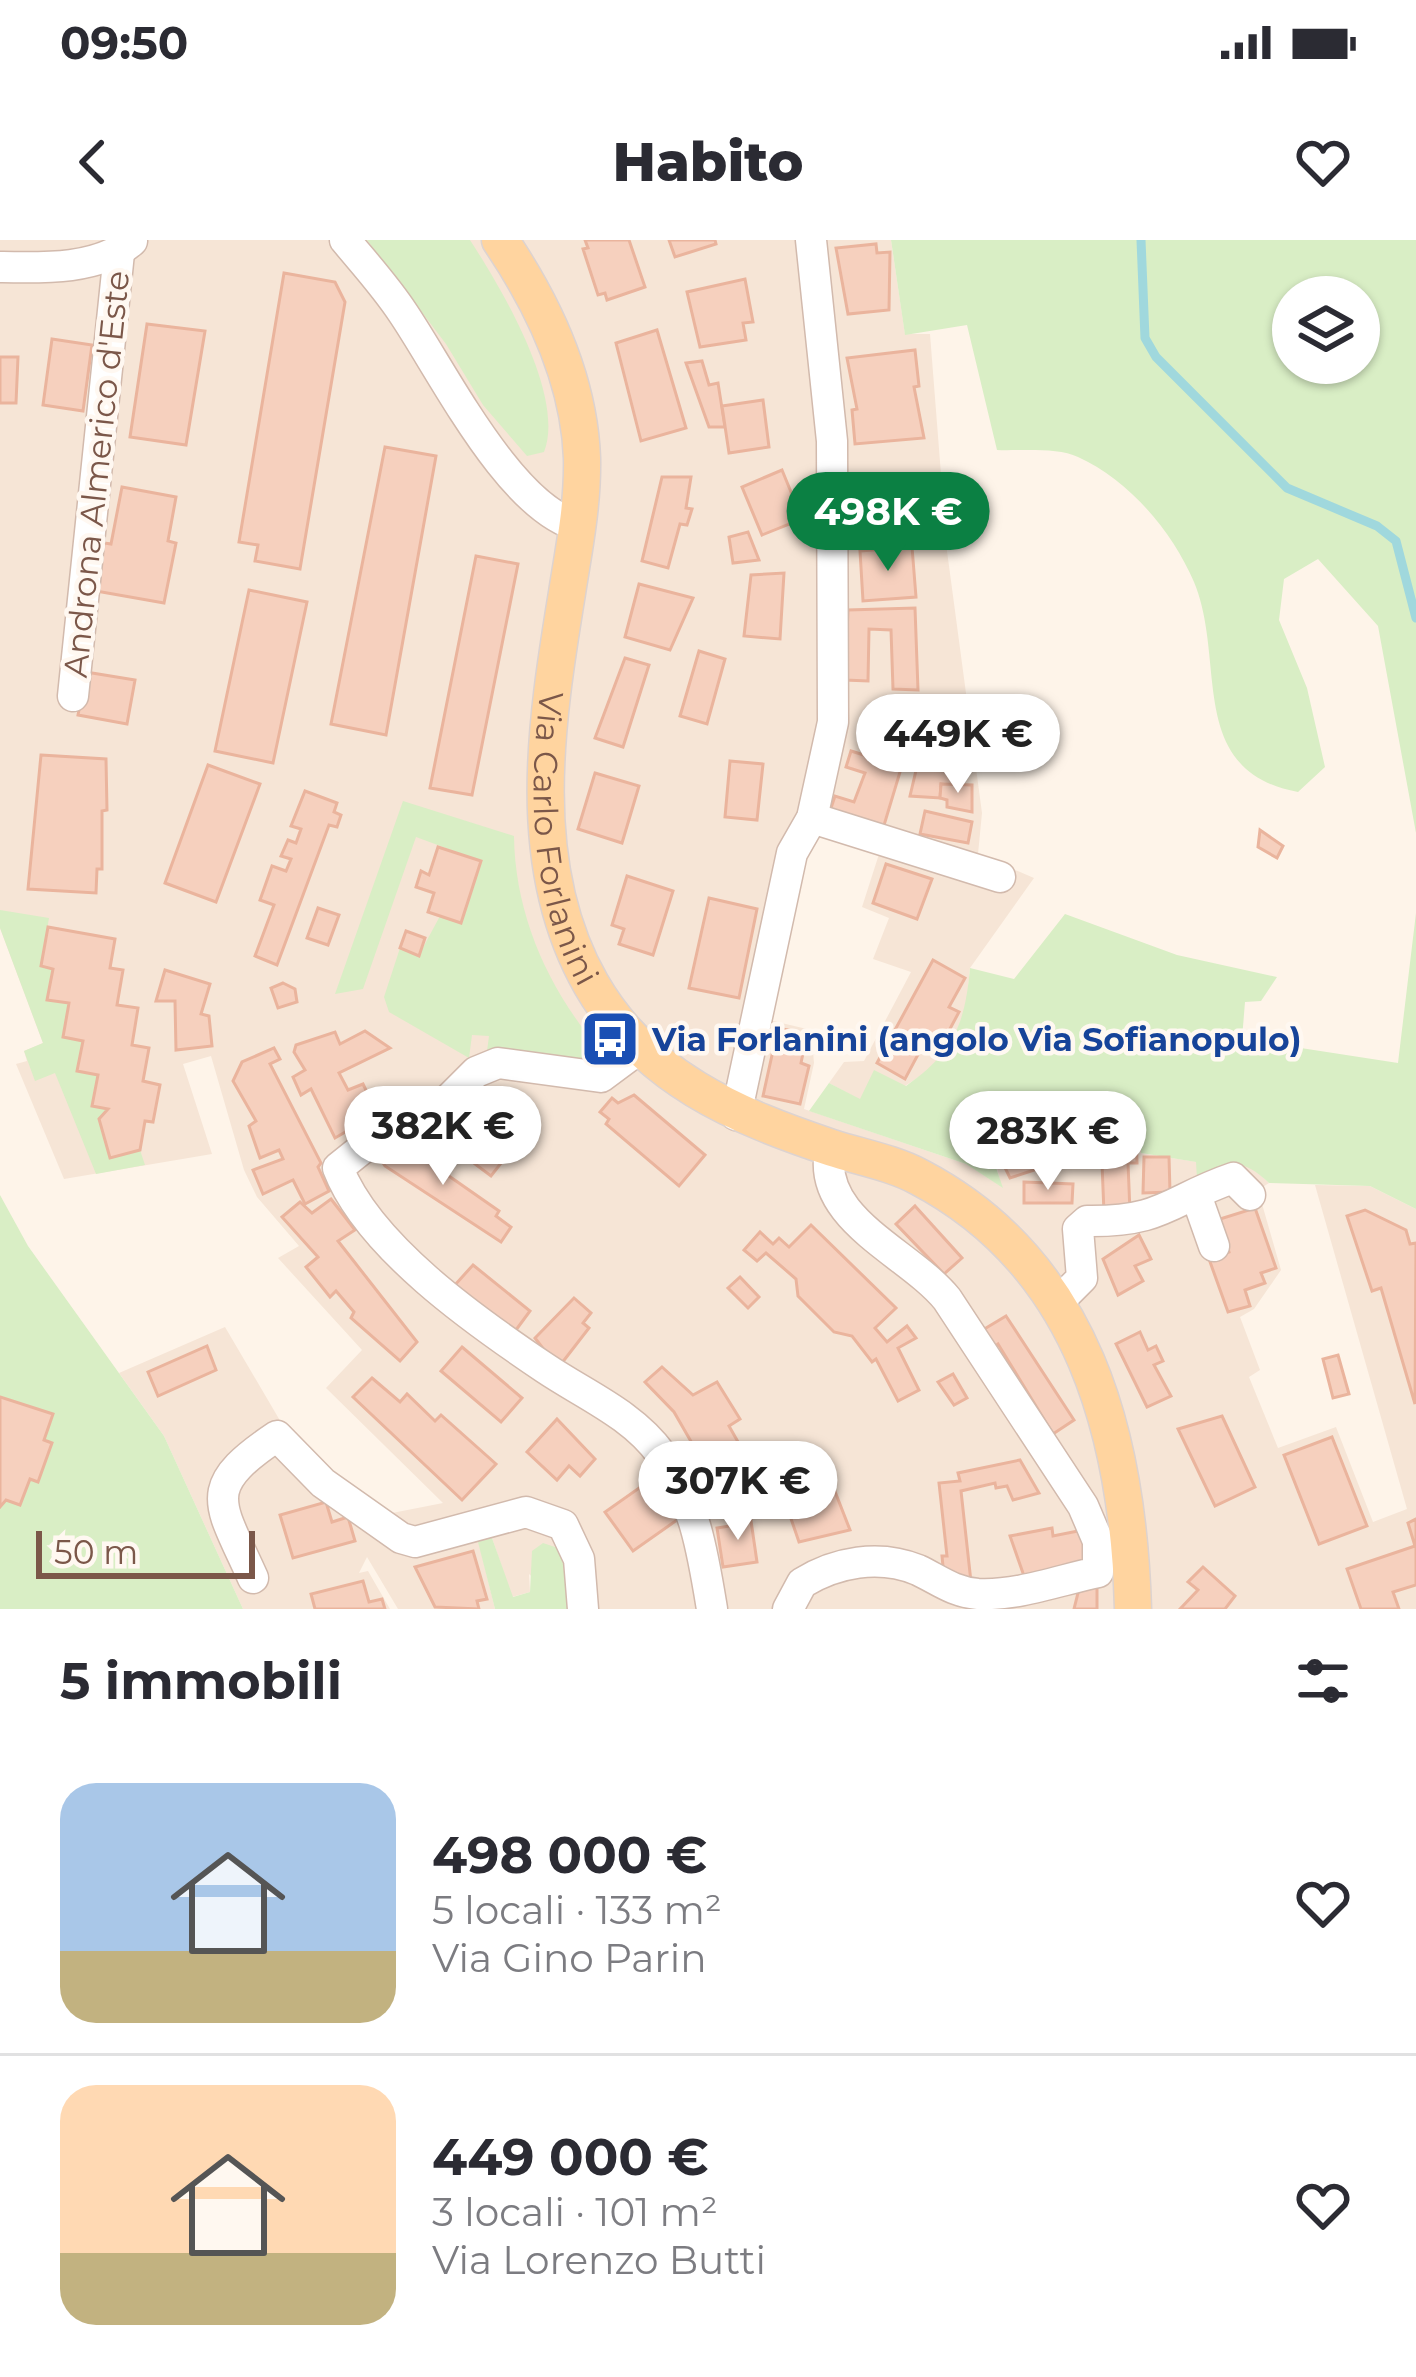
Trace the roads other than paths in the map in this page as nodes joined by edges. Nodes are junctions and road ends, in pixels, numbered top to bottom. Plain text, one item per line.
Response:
1 (345, 240) edge
2 (500, 240) edge
3 (812, 240) edge
4 (126, 246) edge
5 (0, 267) edge
6 (579, 526) junction
7 (73, 696) dead end
8 (812, 818) junction
9 (1000, 877) dead end
10 (640, 1048) junction
11 (736, 1115) junction
12 (831, 1148) junction
13 (1196, 1195) junction
14 (1250, 1195) dead end
15 (1214, 1246) dead end
16 (1057, 1304) junction
17 (253, 1579) dead end
18 (583, 1609) edge
19 (712, 1609) edge
20 (788, 1609) edge
21 (1133, 1609) edge

1 - 6 street
2 - 6 main road, Via Carlo Forlanini
3 - 8 street
4 - 5 street
4 - 7 street, Androna Almerico d'Este
6 - 10 main road, Via Carlo Forlanini
8 - 9 street
8 - 11 street
10 - 11 main road, Via Carlo Forlanini
10 - 19 street
11 - 12 main road, Via Carlo Forlanini
12 - 16 main road, Via Carlo Forlanini
12 - 20 street
13 - 14 street
13 - 15 street
13 - 16 street
16 - 21 main road, Via Carlo Forlanini
17 - 18 street

